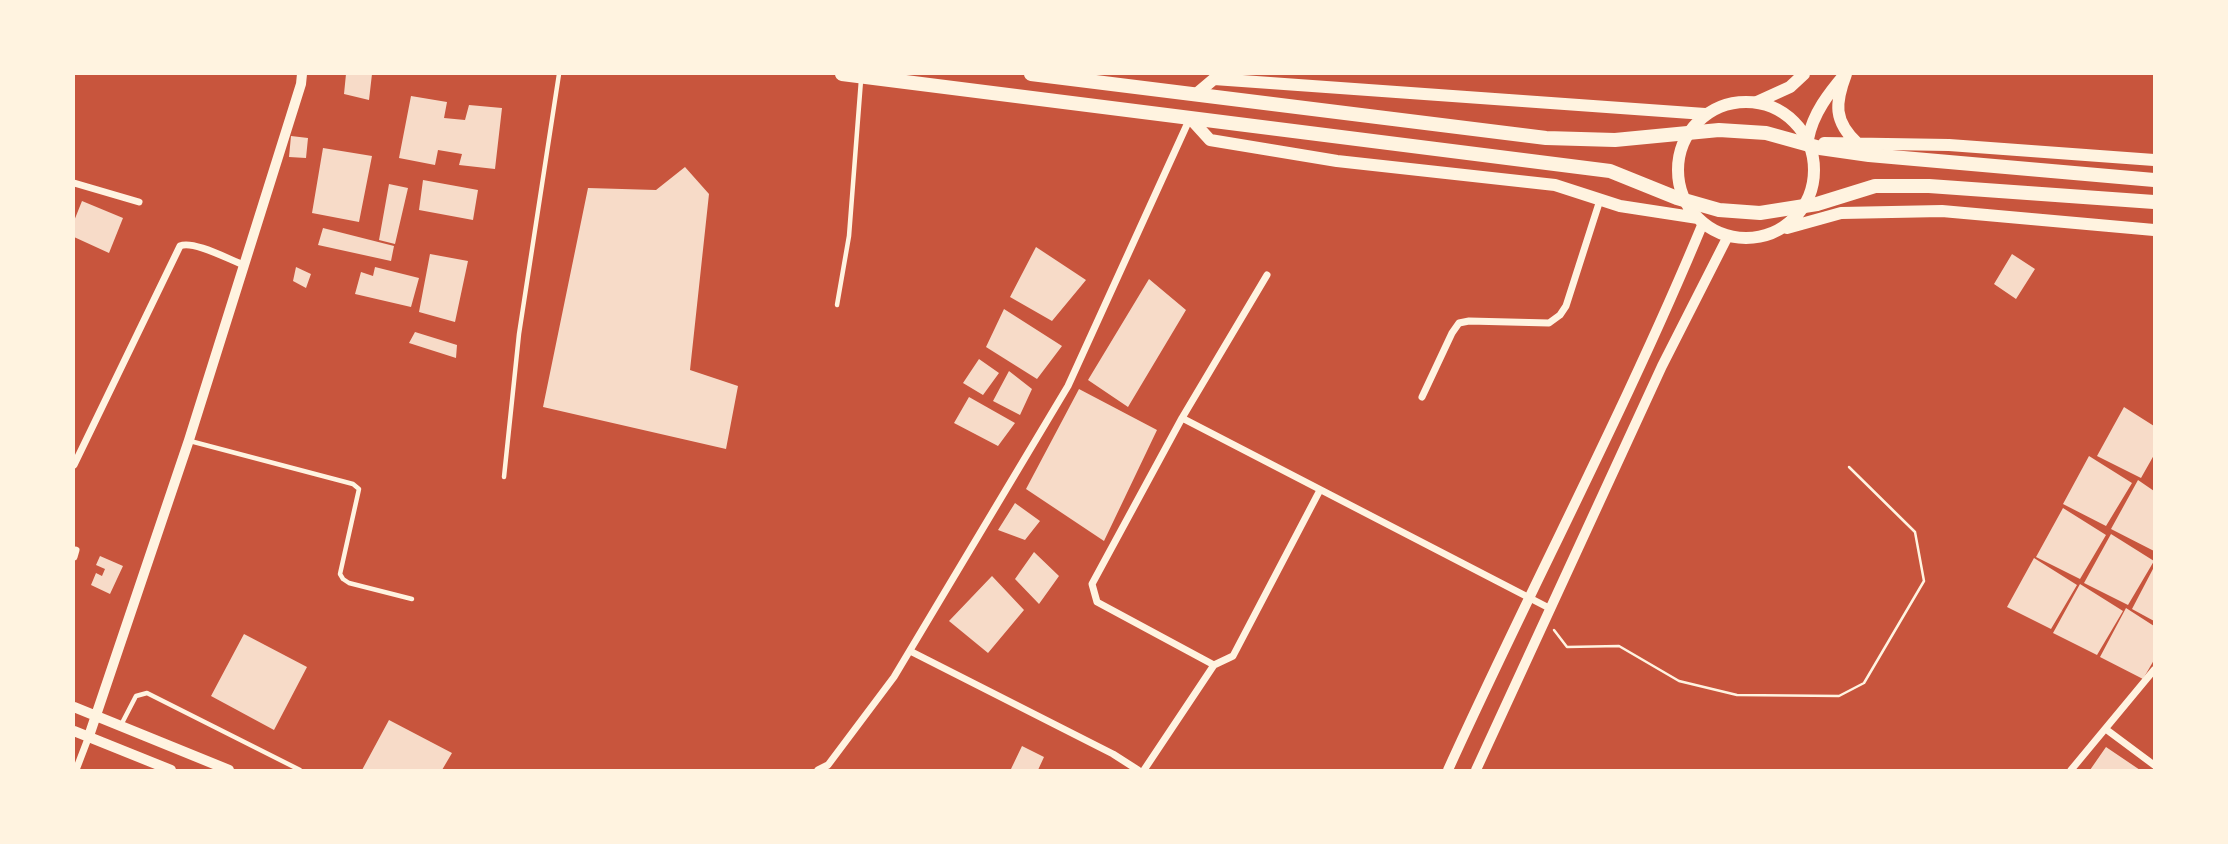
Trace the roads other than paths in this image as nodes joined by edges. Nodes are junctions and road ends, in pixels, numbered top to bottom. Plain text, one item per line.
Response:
1 (302, 74) edge
2 (559, 74) edge
3 (842, 74) edge
4 (1031, 74) edge
5 (1804, 74) edge
6 (1846, 74) edge
7 (861, 76) junction
8 (1214, 76) edge
9 (1195, 94) junction
10 (1756, 102) junction
11 (1705, 114) junction
12 (1190, 118) junction
13 (1809, 141) junction
14 (1858, 144) junction
15 (2154, 160) edge
16 (2154, 180) edge
17 (74, 183) edge
18 (1600, 200) junction
19 (139, 202) dead end
20 (2154, 202) edge
21 (1700, 221) junction
22 (1781, 230) junction
23 (2154, 230) edge
24 (1728, 236) junction
25 (244, 265) junction
26 (1267, 275) dead end
27 (837, 304) dead end
28 (1422, 397) dead end
29 (1182, 418) junction
30 (189, 440) junction
31 (74, 465) edge
32 (505, 477) dead end
33 (1320, 490) junction
34 (1529, 597) junction
35 (412, 599) dead end
36 (1550, 608) junction
37 (910, 651) junction
38 (1214, 665) junction
39 (2154, 670) edge
40 (74, 707) edge
41 (95, 716) junction
42 (121, 726) junction
43 (74, 730) edge
44 (2107, 730) junction
45 (89, 736) junction
46 (2154, 765) edge
47 (76, 771) edge
48 (171, 771) edge
49 (229, 771) edge
50 (300, 771) edge
51 (818, 771) edge
52 (1138, 771) edge
53 (1144, 771) edge
54 (1448, 771) edge
55 (1476, 771) edge
56 (2071, 771) edge

1 - 25 street
2 - 32 lane
3 - 7 highway
4 - 9 highway
5 - 10 main road
6 - 13 main road
6 - 14 main road
7 - 12 highway
7 - 27 lane
8 - 9 main road
8 - 11 main road
9 - 16 highway
10 - 11 main road
10 - 13 main road
11 - 21 main road
12 - 18 main road
12 - 20 highway
12 - 37 street
13 - 14 main road
13 - 22 main road
14 - 15 main road
17 - 19 street
18 - 21 main road
18 - 28 street
21 - 24 main road
21 - 34 street
22 - 23 main road
22 - 24 main road
24 - 36 street
25 - 30 street
25 - 31 street
26 - 29 street
29 - 33 street
29 - 38 street
30 - 35 lane
30 - 41 street
33 - 34 street
33 - 38 street
34 - 36 street
34 - 54 street
36 - 55 street
37 - 51 street
37 - 52 street
38 - 53 street
39 - 44 street
40 - 41 street
41 - 42 street
41 - 45 street
42 - 49 street
42 - 50 lane
43 - 45 street
44 - 46 street
44 - 56 street
45 - 47 street
45 - 48 street

